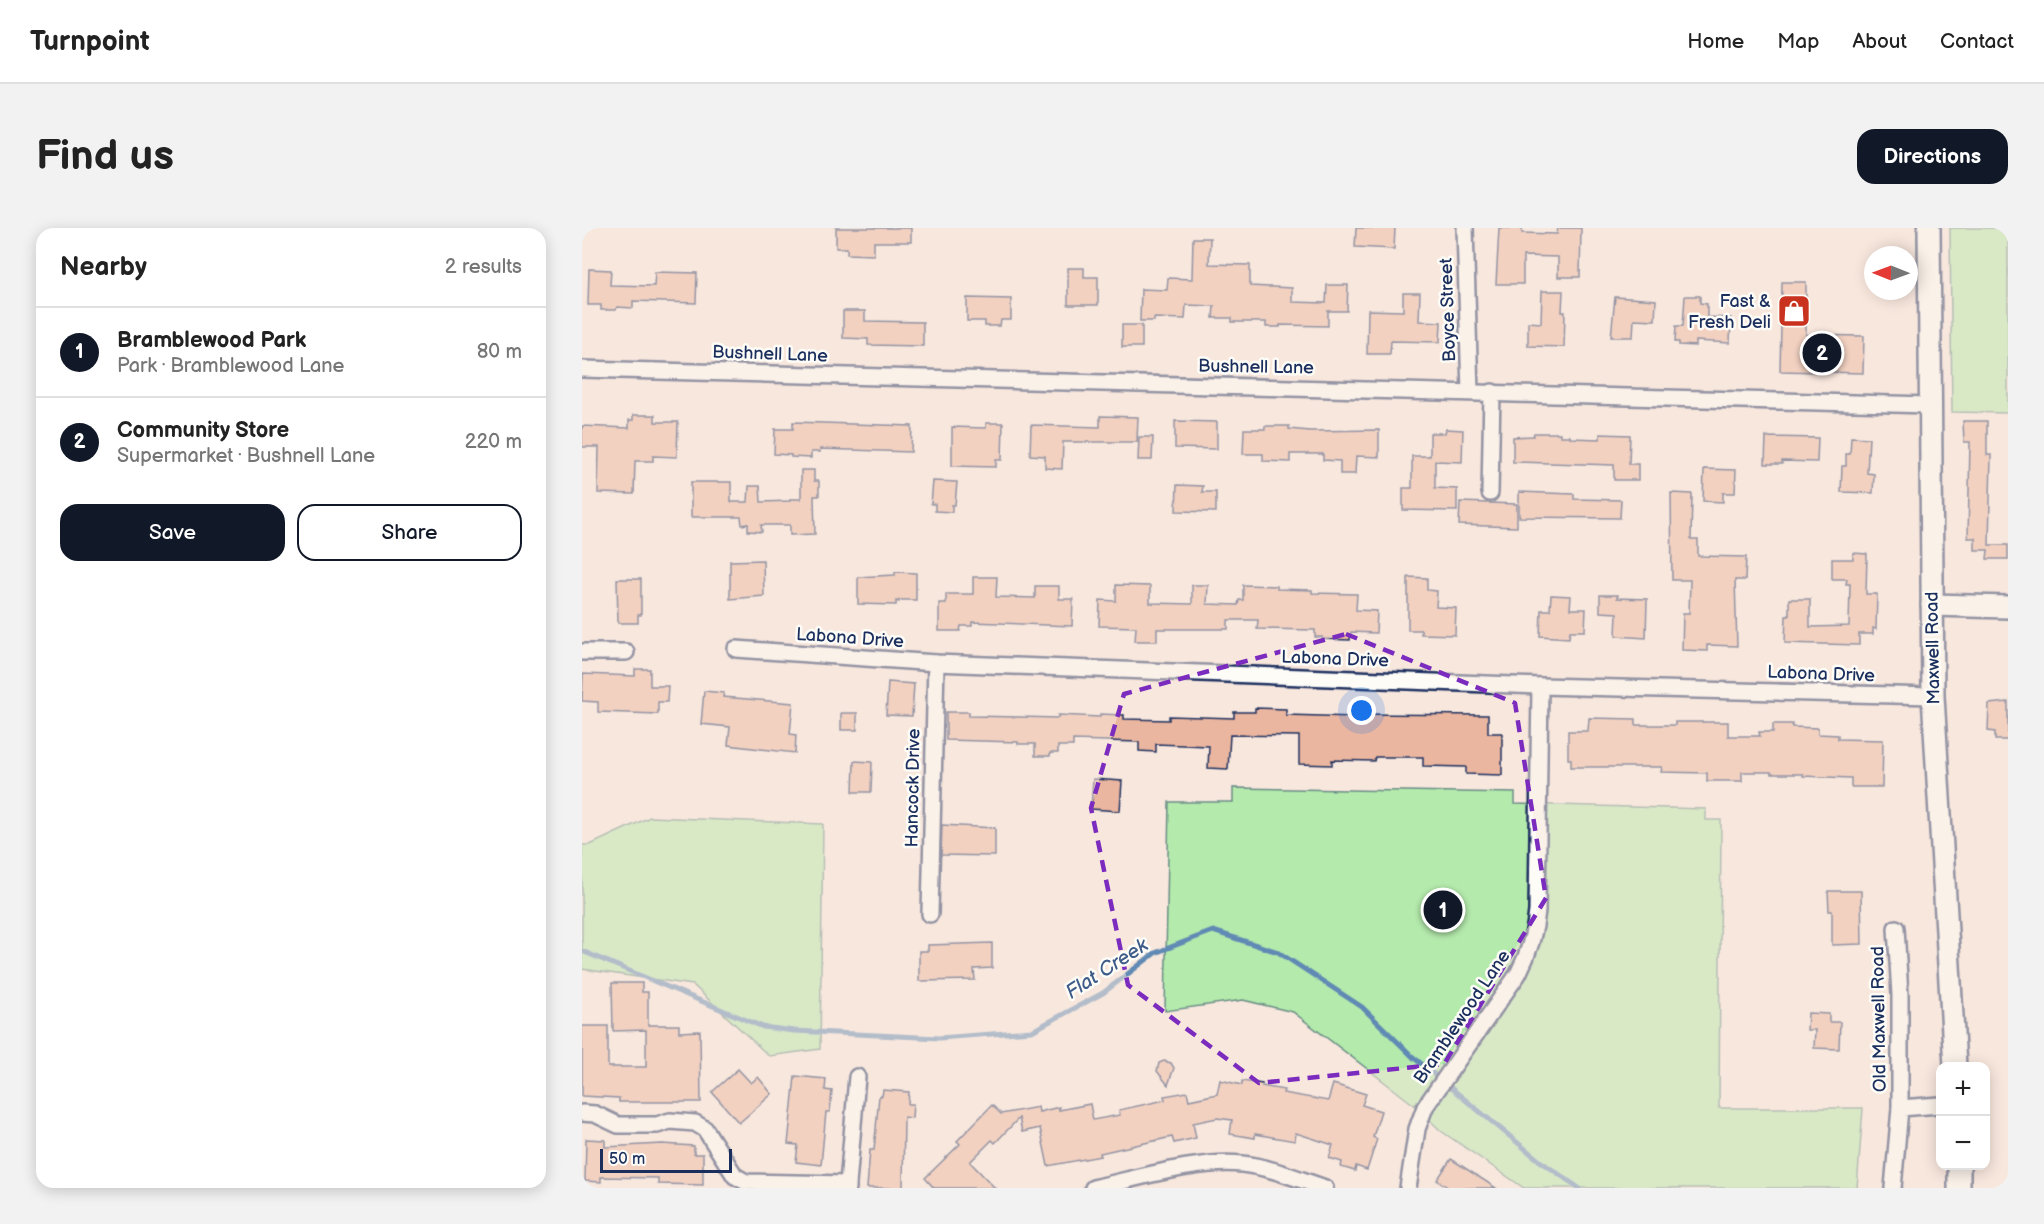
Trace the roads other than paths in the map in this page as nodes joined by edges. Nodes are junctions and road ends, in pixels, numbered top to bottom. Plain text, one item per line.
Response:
1 (1465, 228) edge
2 (1929, 228) edge
3 (582, 369) edge
4 (1470, 392) junction
5 (1492, 392) junction
6 (1929, 405) junction
7 (1490, 493) dead end
8 (1932, 605) junction
9 (2008, 607) edge
10 (736, 649) dead end
11 (582, 652) edge
12 (626, 652) dead end
13 (936, 663) junction
14 (1540, 686) junction
15 (1933, 696) junction
16 (930, 914) dead end
17 (1896, 928) dead end
18 (1954, 1062) edge
19 (857, 1077) dead end
20 (1936, 1105) edge
21 (1900, 1108) junction
22 (582, 1113) edge
23 (1959, 1170) edge
24 (848, 1186) edge
25 (1092, 1188) edge
26 (1325, 1188) edge
27 (1408, 1188) edge
28 (1893, 1188) edge
29 (1959, 1188) edge

1 - 4 street, Boyce Street
2 - 6 main road, Maxwell Road
3 - 4 street, Bushnell Lane
4 - 5 street, Bushnell Lane
5 - 6 street, Bushnell Lane
5 - 7 street
6 - 8 main road, Maxwell Road
8 - 9 main road
8 - 15 main road, Maxwell Road
10 - 13 street, Labona Drive
11 - 12 street
13 - 14 street, Labona Drive
13 - 16 street, Hancock Drive
14 - 15 street, Labona Drive
14 - 27 street, Bramblewood Lane
15 - 18 main road, Maxwell Road
17 - 21 street, Old Maxwell Road
19 - 24 street
20 - 21 street, Old Maxwell Road
21 - 28 street, Old Maxwell Road
22 - 24 street
23 - 29 main road
25 - 26 street

